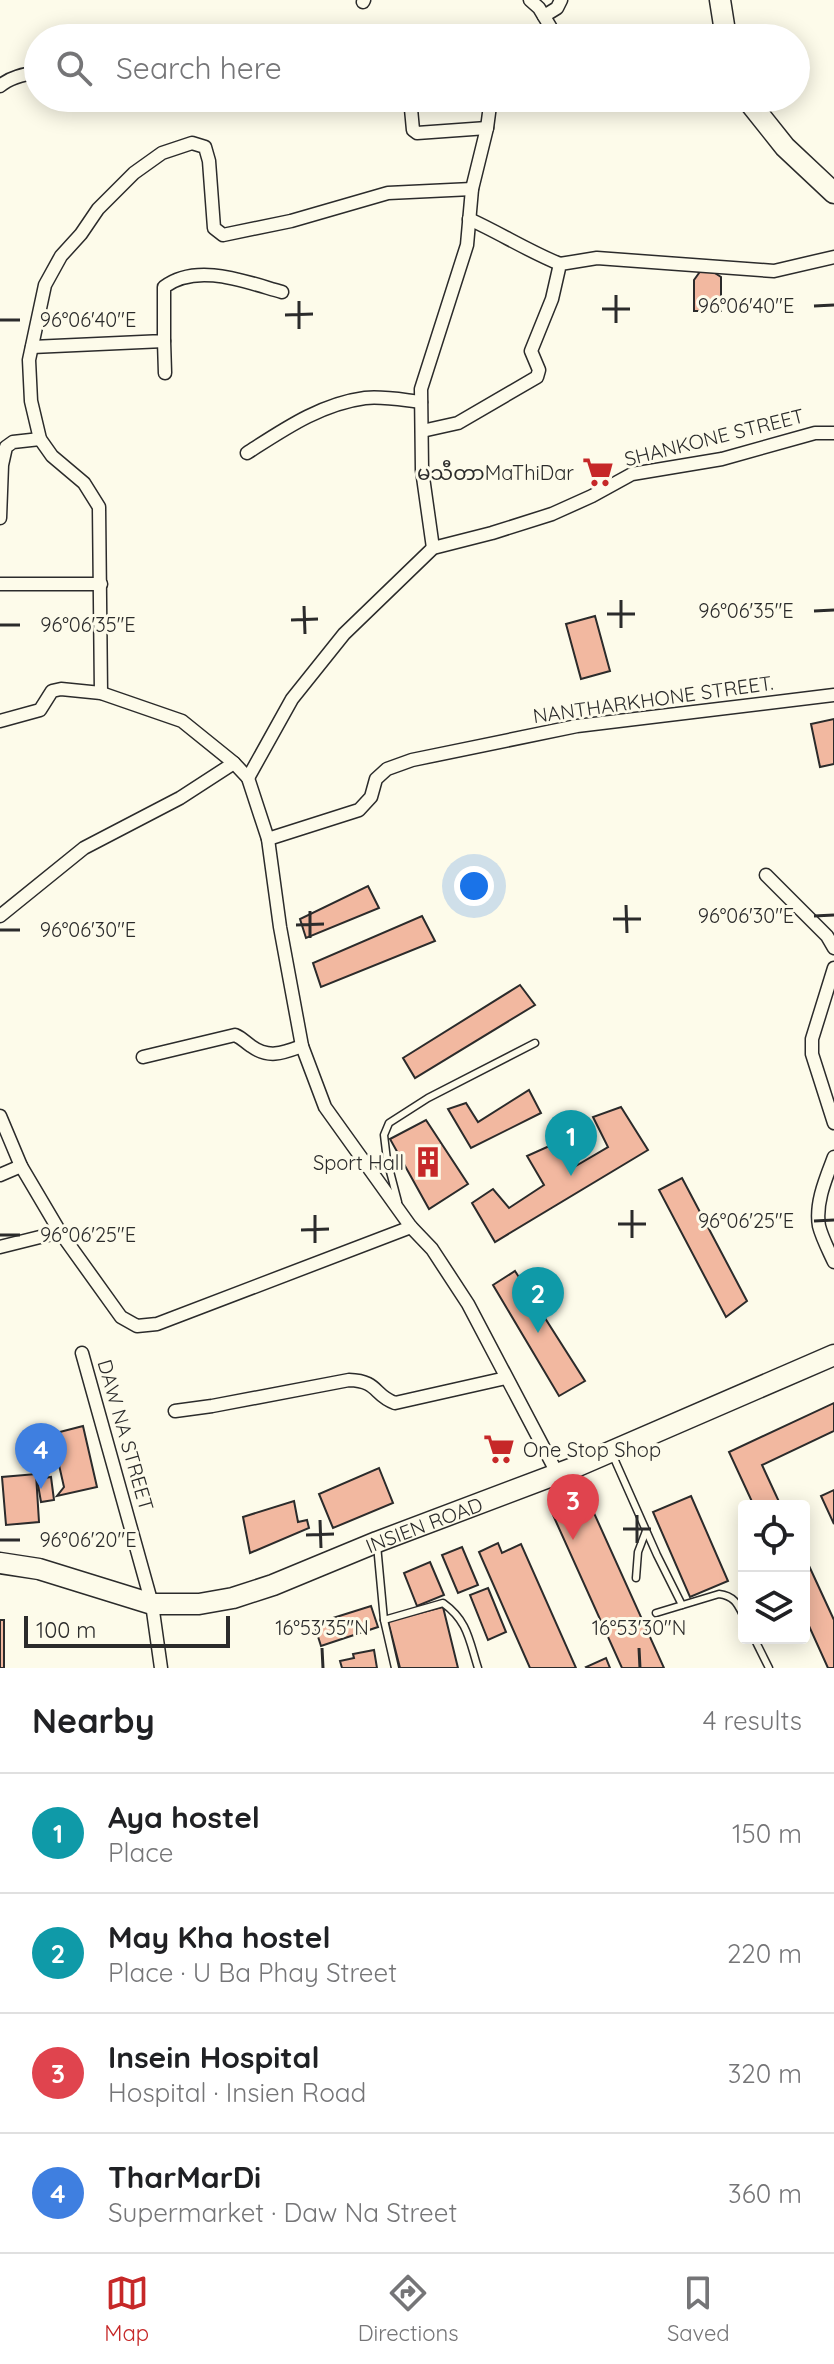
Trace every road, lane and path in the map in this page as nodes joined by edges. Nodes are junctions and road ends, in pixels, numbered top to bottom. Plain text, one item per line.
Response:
1 (530, 0) edge
2 (561, 0) edge
3 (720, 0) edge
4 (544, 16) junction
5 (549, 24) edge
6 (724, 24) edge
7 (24, 74) edge
8 (0, 86) edge
9 (411, 112) edge
10 (489, 112) edge
11 (757, 112) edge
12 (487, 128) junction
13 (472, 189) junction
14 (834, 193) edge
15 (469, 219) junction
16 (834, 257) edge
17 (560, 264) junction
18 (282, 292) dead end
19 (164, 341) junction
20 (32, 347) junction
21 (165, 373) dead end
22 (421, 402) junction
23 (422, 431) junction
24 (834, 433) edge
25 (40, 439) junction
26 (247, 453) dead end
27 (0, 518) edge
28 (433, 548) junction
29 (0, 584) edge
30 (101, 584) junction
31 (101, 693) junction
32 (834, 695) edge
33 (0, 721) edge
34 (234, 763) junction
35 (248, 778) junction
36 (268, 839) junction
37 (766, 875) dead end
38 (0, 916) edge
39 (834, 948) edge
40 (834, 968) edge
41 (535, 1043) dead end
42 (302, 1046) junction
43 (143, 1057) dead end
44 (0, 1116) edge
45 (834, 1123) edge
46 (834, 1157) edge
47 (21, 1166) junction
48 (0, 1175) edge
49 (400, 1212) junction
50 (411, 1227) junction
51 (60, 1232) junction
52 (0, 1247) edge
53 (834, 1262) edge
54 (82, 1353) dead end
55 (834, 1355) edge
56 (506, 1378) junction
57 (175, 1411) dead end
58 (610, 1450) junction
59 (557, 1473) junction
60 (646, 1530) junction
61 (377, 1542) junction
62 (0, 1563) edge
63 (636, 1578) dead end
64 (152, 1604) junction
65 (682, 1605) junction
66 (738, 1605) edge
67 (656, 1613) dead end
68 (384, 1620) junction
69 (757, 1644) edge
70 (161, 1668) edge
71 (395, 1668) edge
72 (478, 1668) edge
73 (769, 1668) edge

1 - 4 street
2 - 4 street
3 - 6 main road
4 - 5 street
7 - 8 street
9 - 12 street
10 - 12 street
11 - 14 main road
12 - 13 street
13 - 15 street
13 - 20 street
15 - 17 street
15 - 22 street
16 - 17 street
17 - 23 street
18 - 19 street
19 - 20 street
19 - 21 street
20 - 25 street
22 - 23 street
22 - 26 street
23 - 28 street
24 - 28 street, SHANKONE STREET
25 - 27 street
25 - 30 street
28 - 35 street, SHANKONE STREET
29 - 30 street
30 - 31 street
31 - 33 street
31 - 34 street
32 - 36 street, NANTHARKHONE STREET.
34 - 35 street
34 - 38 street
35 - 36 street
36 - 42 street
37 - 39 street
40 - 45 street
41 - 49 lane
42 - 43 street
42 - 49 street
44 - 47 street
46 - 53 street
47 - 48 street
47 - 51 street
49 - 50 street
50 - 51 street
50 - 56 street
51 - 52 street
54 - 64 street, DAW NA STREET
55 - 58 main road, INSIEN ROAD
56 - 57 street
56 - 59 street
58 - 59 main road, INSIEN ROAD
58 - 60 lane
59 - 61 main road, INSIEN ROAD
60 - 63 lane
60 - 65 lane
61 - 64 main road, INSIEN ROAD
61 - 68 lane
62 - 64 main road, INSIEN ROAD
64 - 70 street, DAW NA STREET
65 - 66 lane
65 - 67 lane
68 - 71 lane
68 - 72 lane
69 - 73 lane

